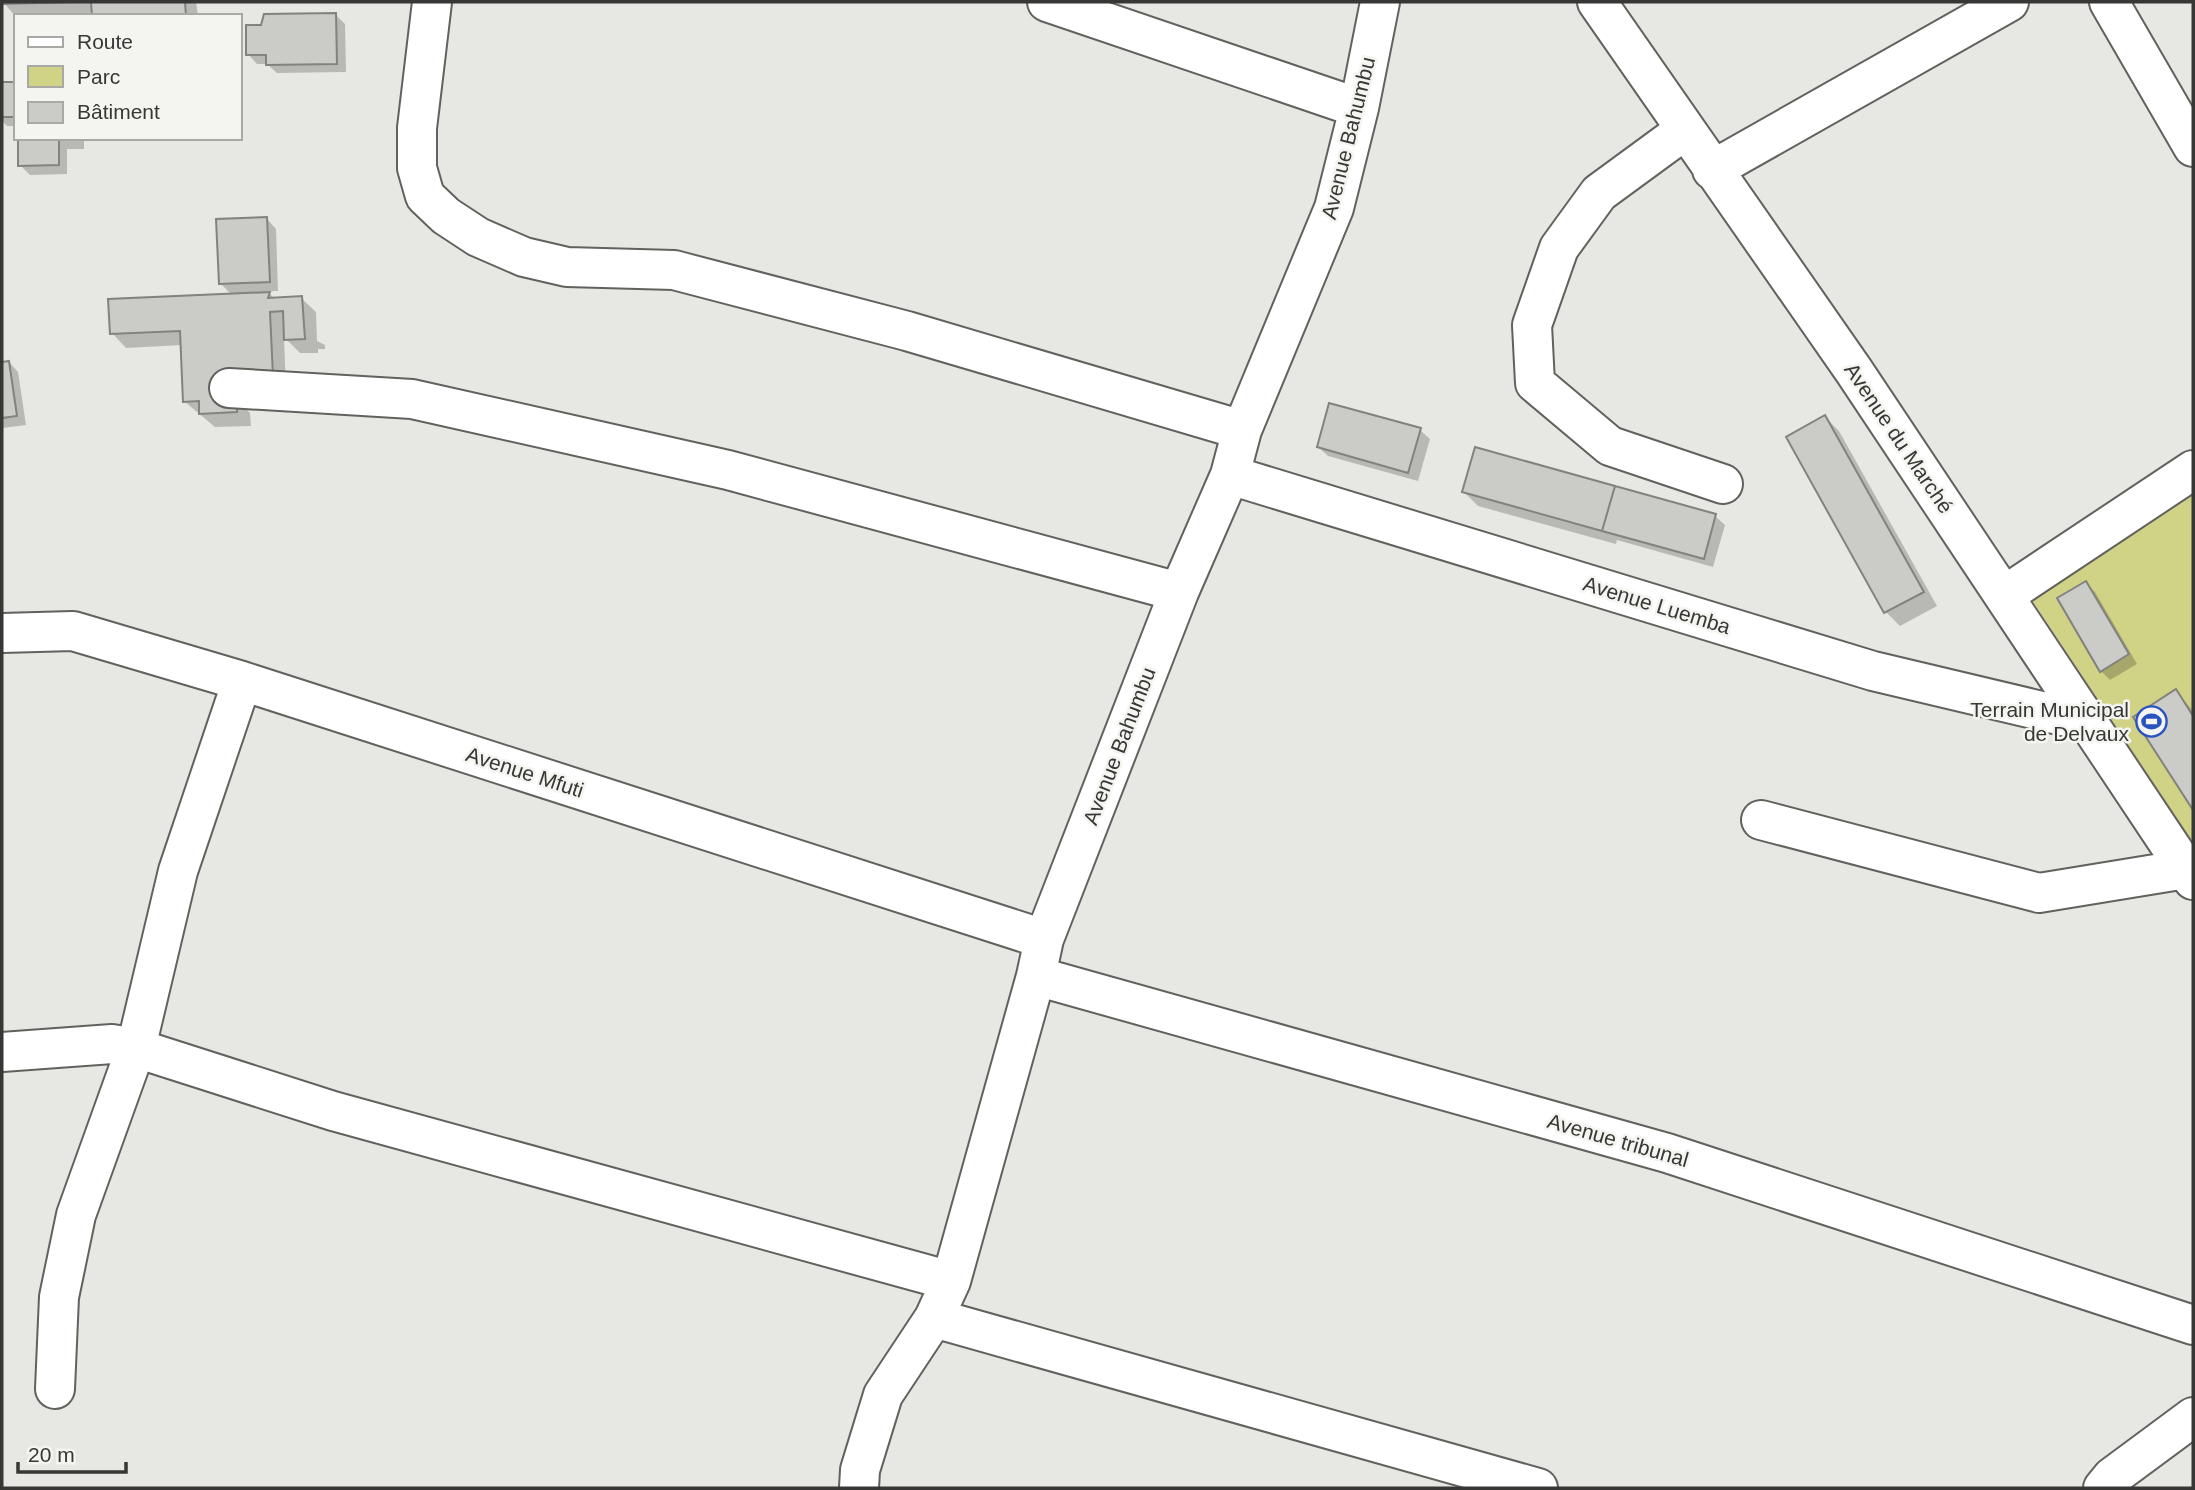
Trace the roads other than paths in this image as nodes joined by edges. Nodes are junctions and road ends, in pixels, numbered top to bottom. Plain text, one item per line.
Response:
1 (432, 2) edge
2 (1047, 2) edge
3 (1380, 2) edge
4 (1597, 2) edge
5 (2009, 2) edge
6 (2109, 2) edge
7 (1359, 108) junction
8 (1685, 130) junction
9 (2193, 147) edge
10 (1712, 170) junction
11 (229, 388) dead end
12 (1242, 430) junction
13 (2193, 470) edge
14 (1230, 475) junction
15 (1723, 484) dead end
16 (1179, 592) junction
17 (2005, 595) junction
18 (2, 633) edge
19 (242, 681) junction
20 (2088, 722) junction
21 (1761, 820) dead end
22 (2190, 875) edge
23 (1044, 939) junction
24 (1036, 976) junction
25 (136, 1048) junction
26 (2, 1052) edge
27 (951, 1281) junction
28 (934, 1318) junction
29 (2193, 1325) edge
30 (55, 1389) dead end
31 (2193, 1417) edge
32 (859, 1488) edge
33 (1538, 1488) edge
34 (2103, 1488) edge

1 - 12 street
2 - 7 street
3 - 7 street, Avenue Bahumbu
4 - 8 street, Avenue du Marché
5 - 10 street
6 - 9 street
7 - 12 street, Avenue Bahumbu
8 - 10 street, Avenue du Marché
8 - 15 street
10 - 17 street, Avenue du Marché
11 - 16 street
12 - 14 street, Avenue Bahumbu
13 - 17 street
14 - 16 street, Avenue Bahumbu
14 - 20 street, Avenue Luemba
16 - 23 street, Avenue Bahumbu
17 - 20 street, Avenue du Marché
18 - 19 street, Avenue Mfuti
19 - 23 street, Avenue Mfuti
19 - 25 street
20 - 22 street, Avenue du Marché
21 - 22 street
23 - 24 street, Avenue Bahumbu
24 - 27 street, Avenue Bahumbu
24 - 29 street, Avenue tribunal
25 - 26 street
25 - 27 street
25 - 30 street
27 - 28 street, Avenue Bahumbu
28 - 32 street, Avenue Bahumbu
28 - 33 street
31 - 34 street

